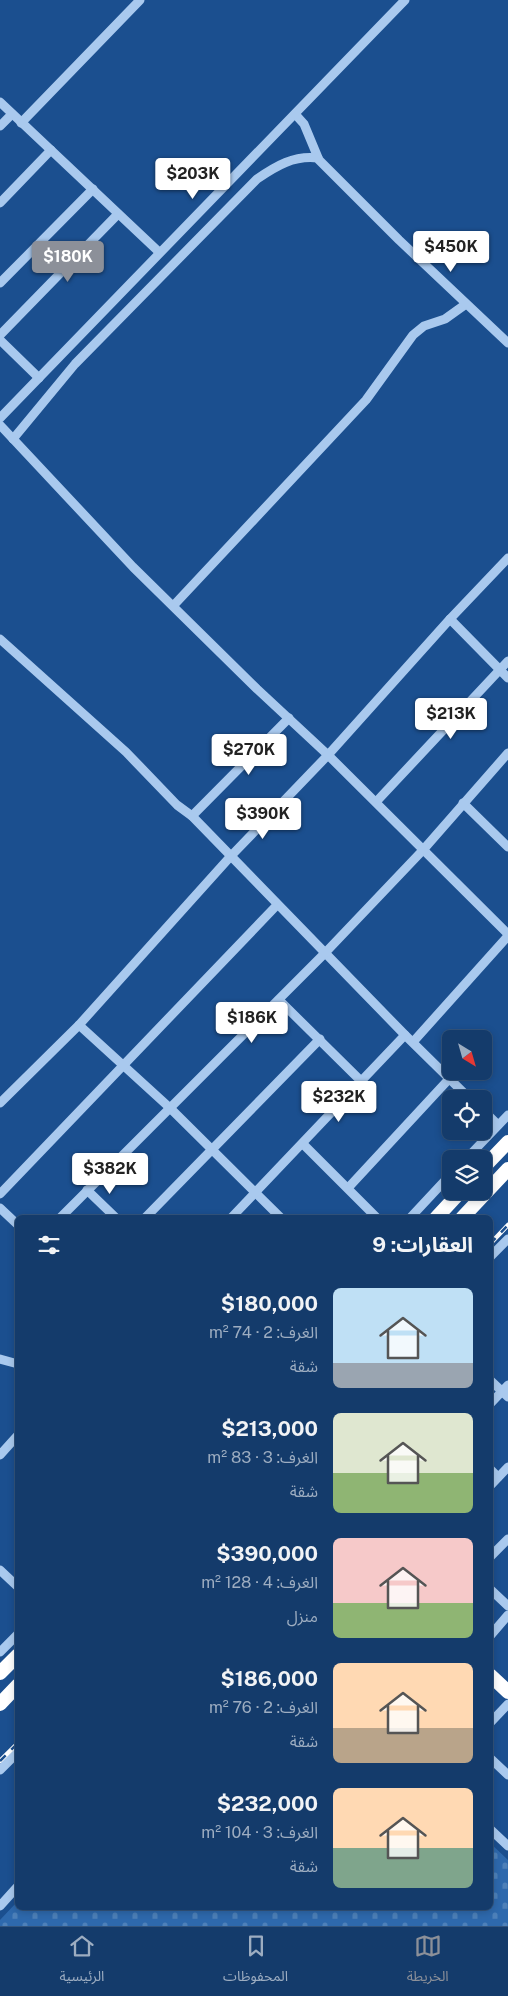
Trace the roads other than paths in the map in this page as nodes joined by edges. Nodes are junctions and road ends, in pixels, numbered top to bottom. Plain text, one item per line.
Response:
1 (140, 0) edge
2 (405, 0) edge
3 (0, 102) edge
4 (12, 114) junction
5 (295, 114) junction
6 (21, 123) junction
7 (0, 126) edge
8 (51, 150) junction
9 (318, 158) junction
10 (92, 189) junction
11 (0, 203) edge
12 (118, 214) junction
13 (159, 252) junction
14 (0, 283) edge
15 (466, 304) junction
16 (0, 335) edge
17 (0, 340) edge
18 (508, 343) edge
19 (39, 378) junction
20 (0, 418) edge
21 (0, 425) edge
22 (13, 439) junction
23 (508, 558) edge
24 (174, 606) junction
25 (450, 619) junction
26 (0, 639) edge
27 (508, 661) edge
28 (500, 670) junction
29 (508, 678) edge
30 (289, 718) junction
31 (508, 753) edge
32 (328, 755) junction
33 (376, 802) junction
34 (463, 803) junction
35 (192, 816) junction
36 (507, 842) edge
37 (423, 850) junction
38 (230, 857) junction
39 (277, 905) junction
40 (507, 931) edge
41 (326, 953) junction
42 (279, 1000) junction
43 (79, 1025) junction
44 (405, 1035) junction
45 (320, 1039) junction
46 (412, 1042) junction
47 (123, 1066) junction
48 (442, 1072) edge
49 (448, 1080) edge
50 (450, 1080) edge
51 (362, 1082) junction
52 (461, 1090) edge
53 (0, 1103) edge
54 (170, 1108) junction
55 (508, 1115) edge
56 (492, 1119) edge
57 (498, 1125) junction
58 (508, 1142) edge
59 (303, 1144) junction
60 (212, 1149) junction
61 (474, 1150) edge
62 (492, 1159) edge
63 (508, 1169) edge
64 (442, 1184) edge
65 (348, 1188) junction
66 (88, 1190) junction
67 (255, 1193) junction
68 (0, 1194) edge
69 (453, 1200) edge
70 (0, 1208) edge
71 (63, 1215) edge
72 (113, 1215) edge
73 (148, 1215) edge
74 (234, 1215) edge
75 (278, 1215) edge
76 (374, 1215) edge
77 (413, 1215) edge
78 (439, 1215) edge
79 (465, 1215) edge
80 (15, 1222) edge
81 (508, 1239) edge
82 (493, 1254) edge
83 (0, 1359) edge
84 (15, 1363) edge
85 (493, 1382) edge
86 (506, 1391) edge
87 (493, 1402) edge
88 (15, 1438) edge
89 (0, 1455) edge
90 (508, 1467) edge
91 (493, 1472) edge
92 (498, 1477) junction
93 (493, 1483) edge
94 (508, 1539) edge
95 (493, 1555) edge
96 (0, 1570) edge
97 (15, 1584) edge
98 (493, 1592) edge
99 (508, 1606) edge
100 (508, 1616) edge
101 (493, 1633) edge
102 (15, 1637) edge
103 (0, 1652) edge
104 (15, 1658) edge
105 (0, 1673) edge
106 (493, 1678) edge
107 (15, 1688) edge
108 (493, 1689) edge
109 (508, 1692) edge
110 (508, 1703) edge
111 (0, 1704) edge
112 (493, 1720) edge
113 (15, 1755) edge
114 (493, 1761) edge
115 (0, 1770) edge
116 (508, 1775) edge
117 (493, 1832) edge
118 (508, 1846) edge
119 (15, 1889) edge
120 (0, 1906) edge

1 - 6 street
2 - 5 street
3 - 4 street
4 - 6 street
4 - 7 street
5 - 9 street
5 - 13 street
6 - 8 street
8 - 10 street
8 - 11 street
9 - 15 street
9 - 22 street
10 - 12 street
10 - 14 street
12 - 13 street
12 - 16 street
13 - 19 street
15 - 18 street
15 - 24 street
17 - 19 street
19 - 20 street
21 - 22 street
22 - 24 street
23 - 25 street
24 - 30 street
25 - 28 street
25 - 32 street
26 - 35 street
27 - 28 street
28 - 29 street
28 - 33 street
30 - 32 street
30 - 35 street
31 - 34 street
32 - 33 street
32 - 38 street
33 - 37 street
34 - 36 street
34 - 37 street
35 - 38 street
37 - 40 street
37 - 41 street
38 - 39 street
38 - 43 street
39 - 41 street
39 - 47 street
40 - 46 street
41 - 42 street
41 - 44 street
42 - 45 street
42 - 54 street
43 - 47 street
43 - 53 street
44 - 46 street
44 - 51 street
45 - 51 street
45 - 60 street
46 - 48 street
47 - 54 street
47 - 68 street
49 - 65 street
50 - 52 street
51 - 59 street
54 - 60 street
54 - 66 street
55 - 57 street
56 - 57 street
57 - 61 street
58 - 62 highway
59 - 65 street
59 - 67 street
60 - 67 street
60 - 73 street
63 - 79 highway
64 - 77 street
65 - 76 street
66 - 71 street
66 - 72 street
67 - 74 street
67 - 75 street
69 - 78 highway
70 - 80 street
81 - 82 street
83 - 84 street
85 - 86 street
86 - 87 street
88 - 89 street
90 - 92 street
91 - 92 street
92 - 93 street
94 - 95 street
96 - 97 street
98 - 99 street
100 - 101 street
102 - 103 street
104 - 105 highway
106 - 109 highway
107 - 111 highway
108 - 110 highway
110 - 112 street
113 - 115 street
114 - 116 street
117 - 118 street
119 - 120 street

